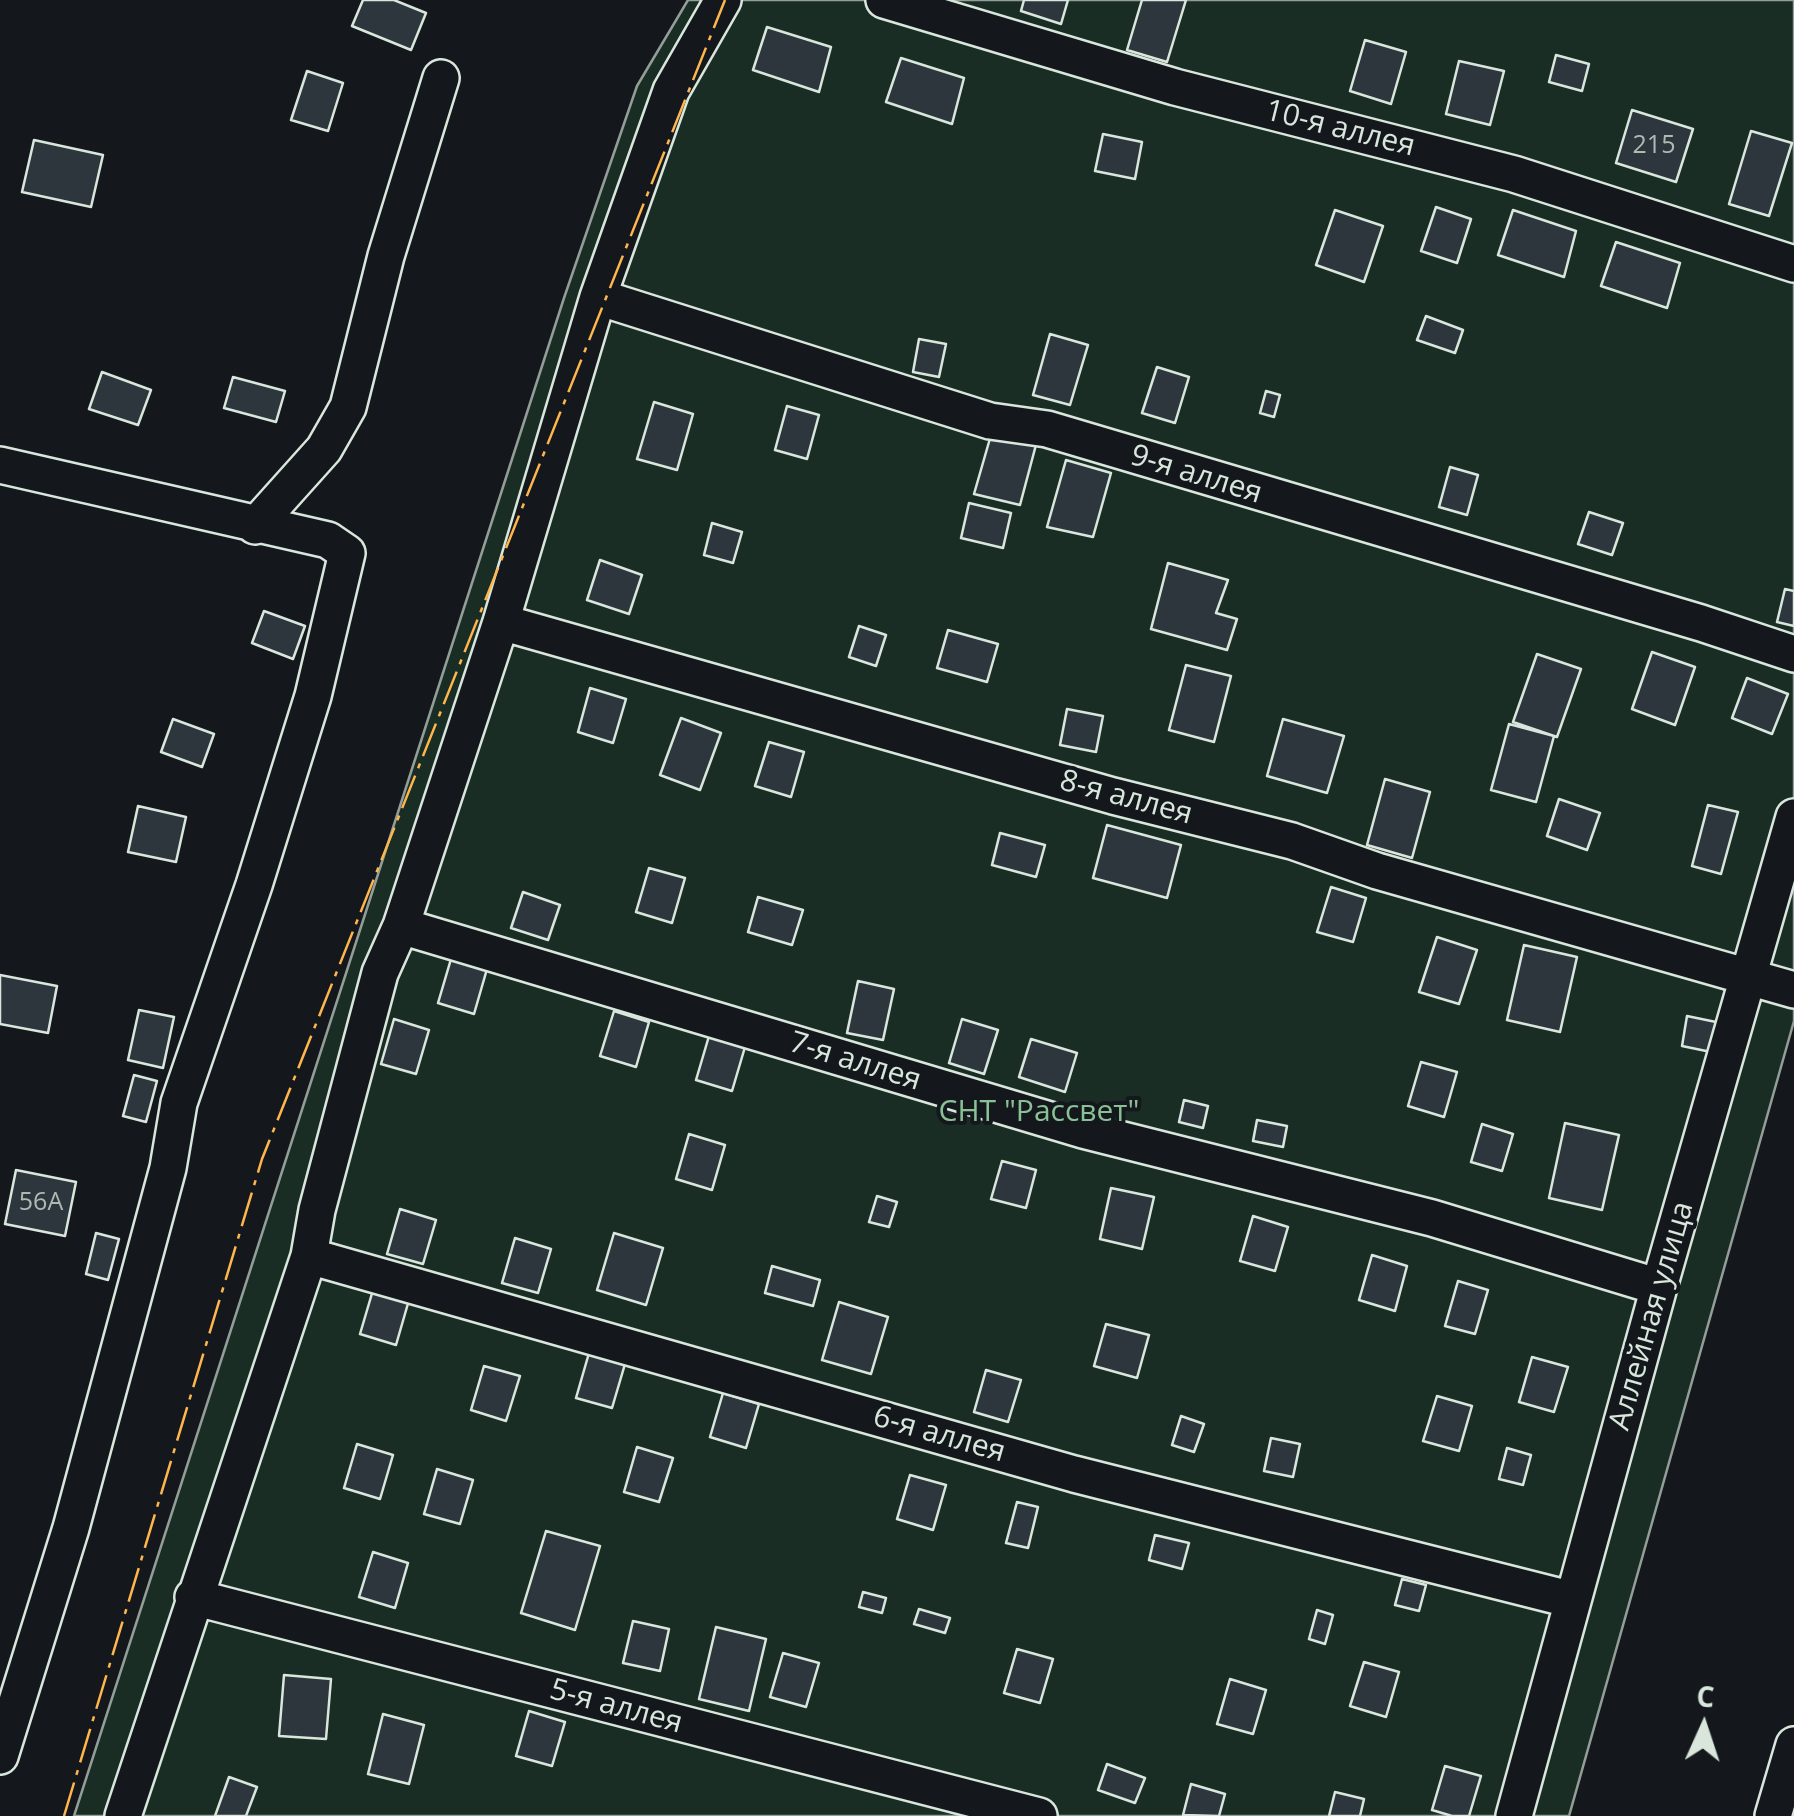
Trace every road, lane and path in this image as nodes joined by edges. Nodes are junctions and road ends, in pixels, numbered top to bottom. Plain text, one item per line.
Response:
1 (723, 0) edge
2 (884, 0) edge
3 (441, 78) dead end
4 (1794, 264) edge
5 (598, 297) junction
6 (0, 465) edge
7 (255, 526) junction
8 (502, 622) junction
9 (1794, 654) edge
10 (1794, 817) edge
11 (400, 926) junction
12 (1750, 976) junction
13 (1794, 990) edge
14 (309, 1256) junction
15 (1659, 1286) junction
16 (193, 1597) junction
17 (1573, 1600) junction
18 (1793, 1752) edge
19 (0, 1756) edge
20 (123, 1816) edge
21 (1039, 1816) edge
22 (1514, 1816) edge
23 (1774, 1816) edge

1 - 5 street
2 - 4 street, 10-я аллея
3 - 7 street
5 - 8 street
5 - 9 street, 9-я аллея
6 - 7 street
7 - 19 street
8 - 11 street
8 - 12 street, 8-я аллея
10 - 12 street, Аллейная улица
11 - 14 street
11 - 15 street, 7-я аллея
12 - 13 street, 8-я аллея
12 - 15 street, Аллейная улица
14 - 16 street
14 - 17 street, 6-я аллея
15 - 17 street, Аллейная улица
16 - 20 street
16 - 21 street, 5-я аллея
17 - 22 street, Аллейная улица
18 - 23 street

